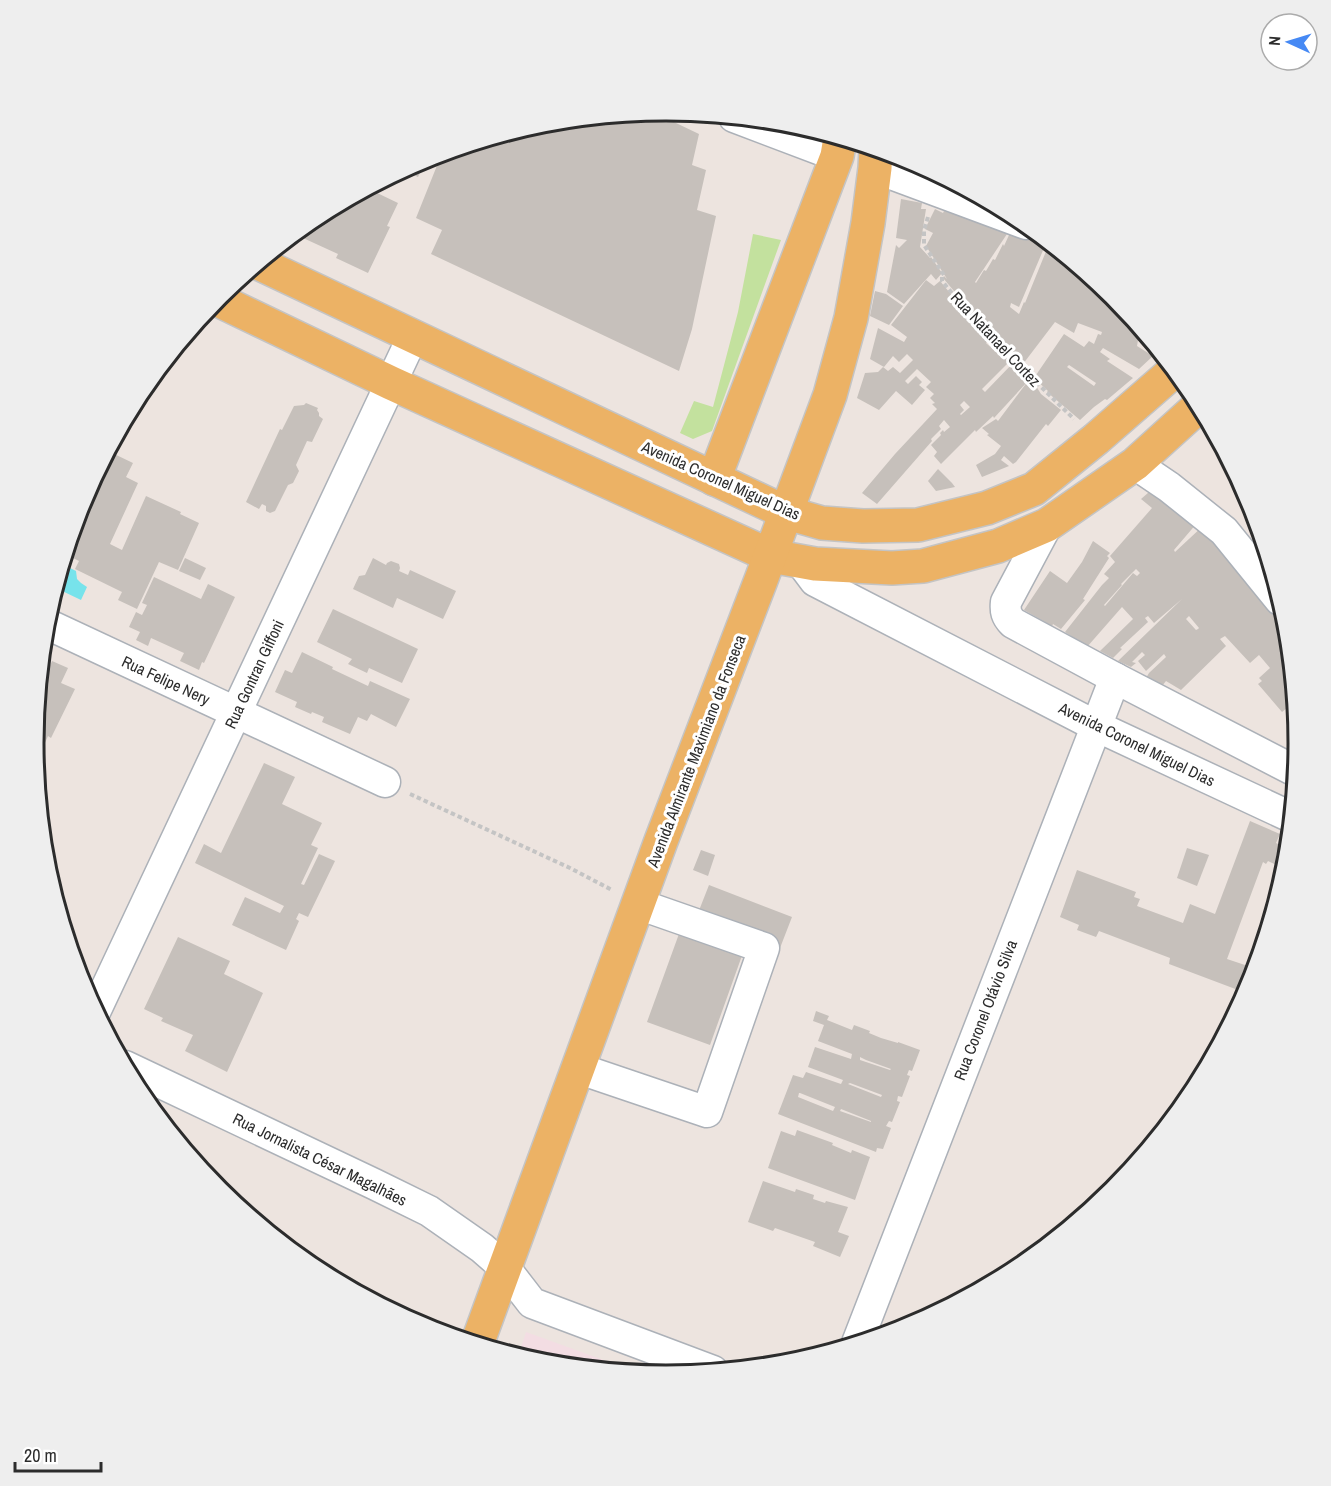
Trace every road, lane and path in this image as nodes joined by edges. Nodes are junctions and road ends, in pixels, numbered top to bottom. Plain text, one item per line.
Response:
1 (799, 136) edge
2 (838, 147) edge
3 (875, 159) edge
4 (935, 190) junction
5 (983, 208) edge
6 (266, 267) edge
7 (225, 304) edge
8 (413, 336) junction
9 (1168, 376) edge
10 (391, 383) junction
11 (1192, 412) edge
12 (1096, 439) junction
13 (1136, 464) junction
14 (714, 479) junction
15 (787, 513) junction
16 (1047, 525) junction
17 (785, 559) junction
18 (1266, 583) edge
19 (54, 627) edge
20 (1115, 678) junction
21 (236, 712) junction
22 (1095, 726) junction
23 (1287, 767) edge
24 (385, 782) joint
25 (1283, 813) edge
26 (638, 904) junction
27 (100, 1001) edge
28 (577, 1068) junction
29 (138, 1072) edge
30 (505, 1268) junction
31 (861, 1333) edge
32 (480, 1336) edge
33 (695, 1364) edge

1 - 2 street
2 - 14 main road
3 - 4 street
3 - 15 main road, Avenida Almirante Maximiano da Fonseca
4 - 5 street
4 - 12 path, Rua Natanael Cortez
6 - 8 main road, Avenida Coronel Miguel Dias
7 - 10 main road, Avenida Coronel Miguel Dias
8 - 10 street, Rua Gontran Giffoni
8 - 14 main road, Avenida Coronel Miguel Dias
9 - 12 main road, Avenida Coronel Miguel Dias
10 - 17 main road, Avenida Coronel Miguel Dias
10 - 21 street, Rua Gontran Giffoni
11 - 13 main road, Avenida Coronel Miguel Dias
12 - 15 main road, Avenida Coronel Miguel Dias
13 - 16 main road, Avenida Coronel Miguel Dias
13 - 18 street
14 - 15 main road, Avenida Coronel Miguel Dias
15 - 17 main road, Avenida Almirante Maximiano da Fonseca
16 - 17 main road, Avenida Coronel Miguel Dias
16 - 20 street, Avenida Coronel Miguel Dias
17 - 22 street, Avenida Coronel Miguel Dias
17 - 26 main road, Avenida Almirante Maximiano da Fonseca
19 - 21 street, Rua Felipe Nery
20 - 22 street, Rua Coronel Otávio Silva
20 - 23 street, Avenida Coronel Miguel Dias
21 - 24 street, Rua Felipe Nery
21 - 27 street, Rua Gontran Giffoni
22 - 25 street, Avenida Coronel Miguel Dias
22 - 31 street, Rua Coronel Otávio Silva
24 - 26 path
26 - 28 main road, Avenida Almirante Maximiano da Fonseca
26 - 28 street
28 - 30 main road, Avenida Almirante Maximiano da Fonseca
29 - 30 street, Rua Jornalista César Magalhães
30 - 32 main road, Avenida Almirante Maximiano da Fonseca
30 - 33 street, Rua Jornalista César Magalhães

